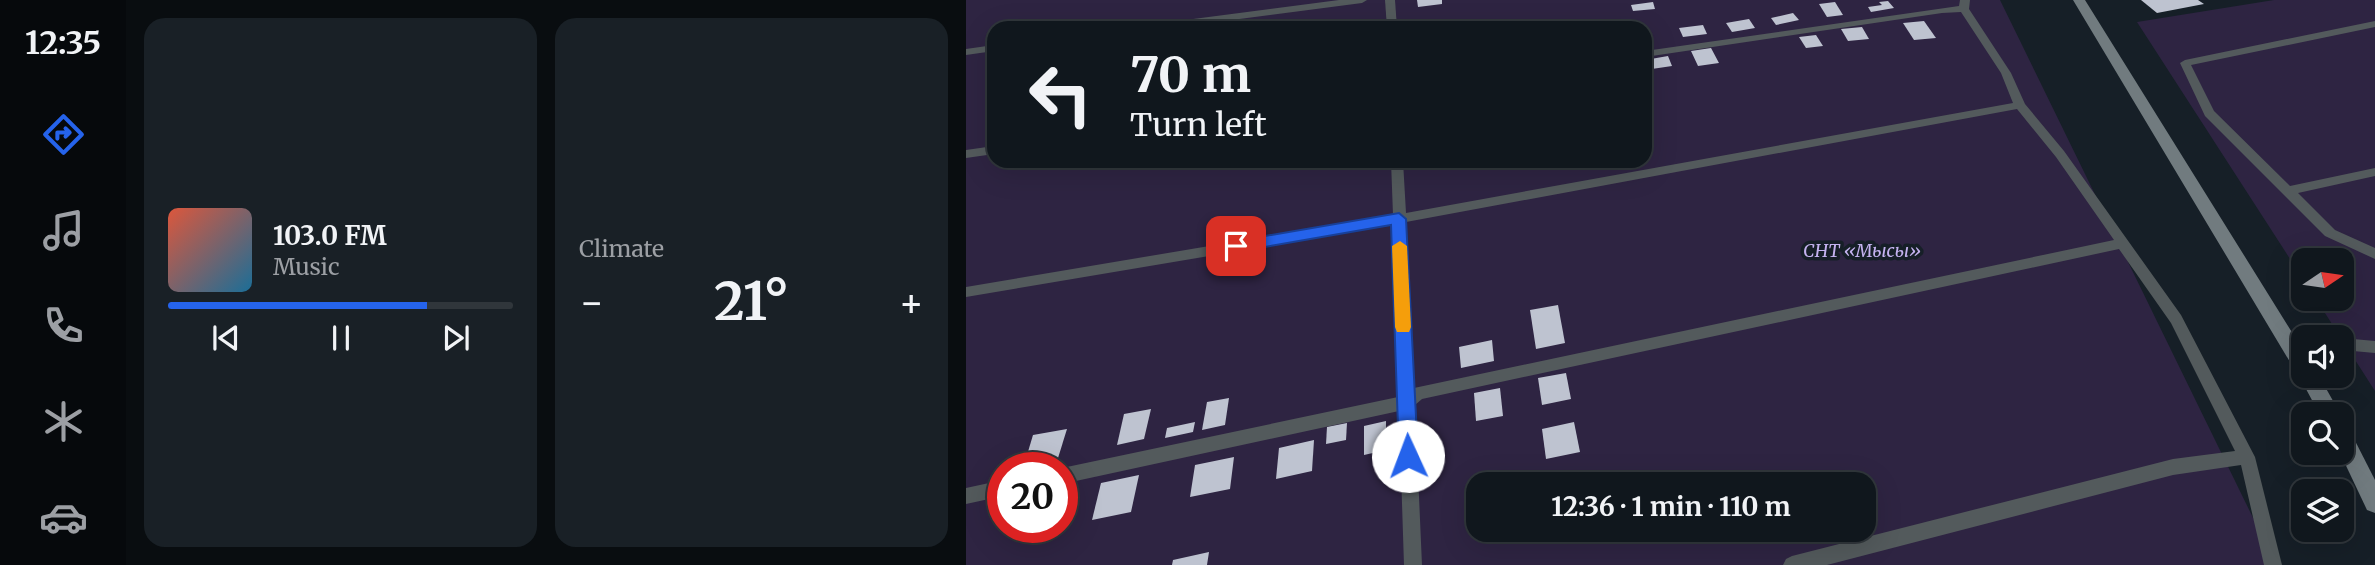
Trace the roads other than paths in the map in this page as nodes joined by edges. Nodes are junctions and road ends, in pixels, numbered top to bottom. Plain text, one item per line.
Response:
1 (1362, 0) edge
2 (1390, 0) edge
3 (2080, 0) edge
4 (1965, 5) edge
5 (1201, 21) edge
6 (1392, 21) edge
7 (2375, 24) edge
8 (987, 49) edge
9 (966, 51) edge
10 (1652, 53) edge
11 (2020, 105) junction
12 (987, 150) edge
13 (966, 154) edge
14 (1397, 168) edge
15 (2375, 172) edge
16 (2289, 191) junction
17 (1399, 219) junction
18 (2124, 243) junction
19 (2375, 254) edge
20 (966, 292) edge
21 (2291, 334) edge
22 (2354, 345) edge
23 (2375, 346) edge
24 (1406, 402) junction
25 (2247, 457) junction
26 (2354, 460) edge
27 (1078, 473) edge
28 (987, 491) edge
29 (966, 496) edge
30 (2375, 503) edge
31 (1413, 565) edge
32 (1792, 565) edge
33 (2273, 565) edge

1 - 5 lane
2 - 6 lane
3 - 21 main road
4 - 10 lane
4 - 11 lane
7 - 16 lane
8 - 9 lane
11 - 17 lane
11 - 18 lane
12 - 13 lane
14 - 17 lane
15 - 16 lane
16 - 19 lane
17 - 20 lane
17 - 24 lane
18 - 24 lane
18 - 25 lane
22 - 23 lane
24 - 27 lane
24 - 31 lane
25 - 32 lane
25 - 33 lane
26 - 30 main road
28 - 29 lane

